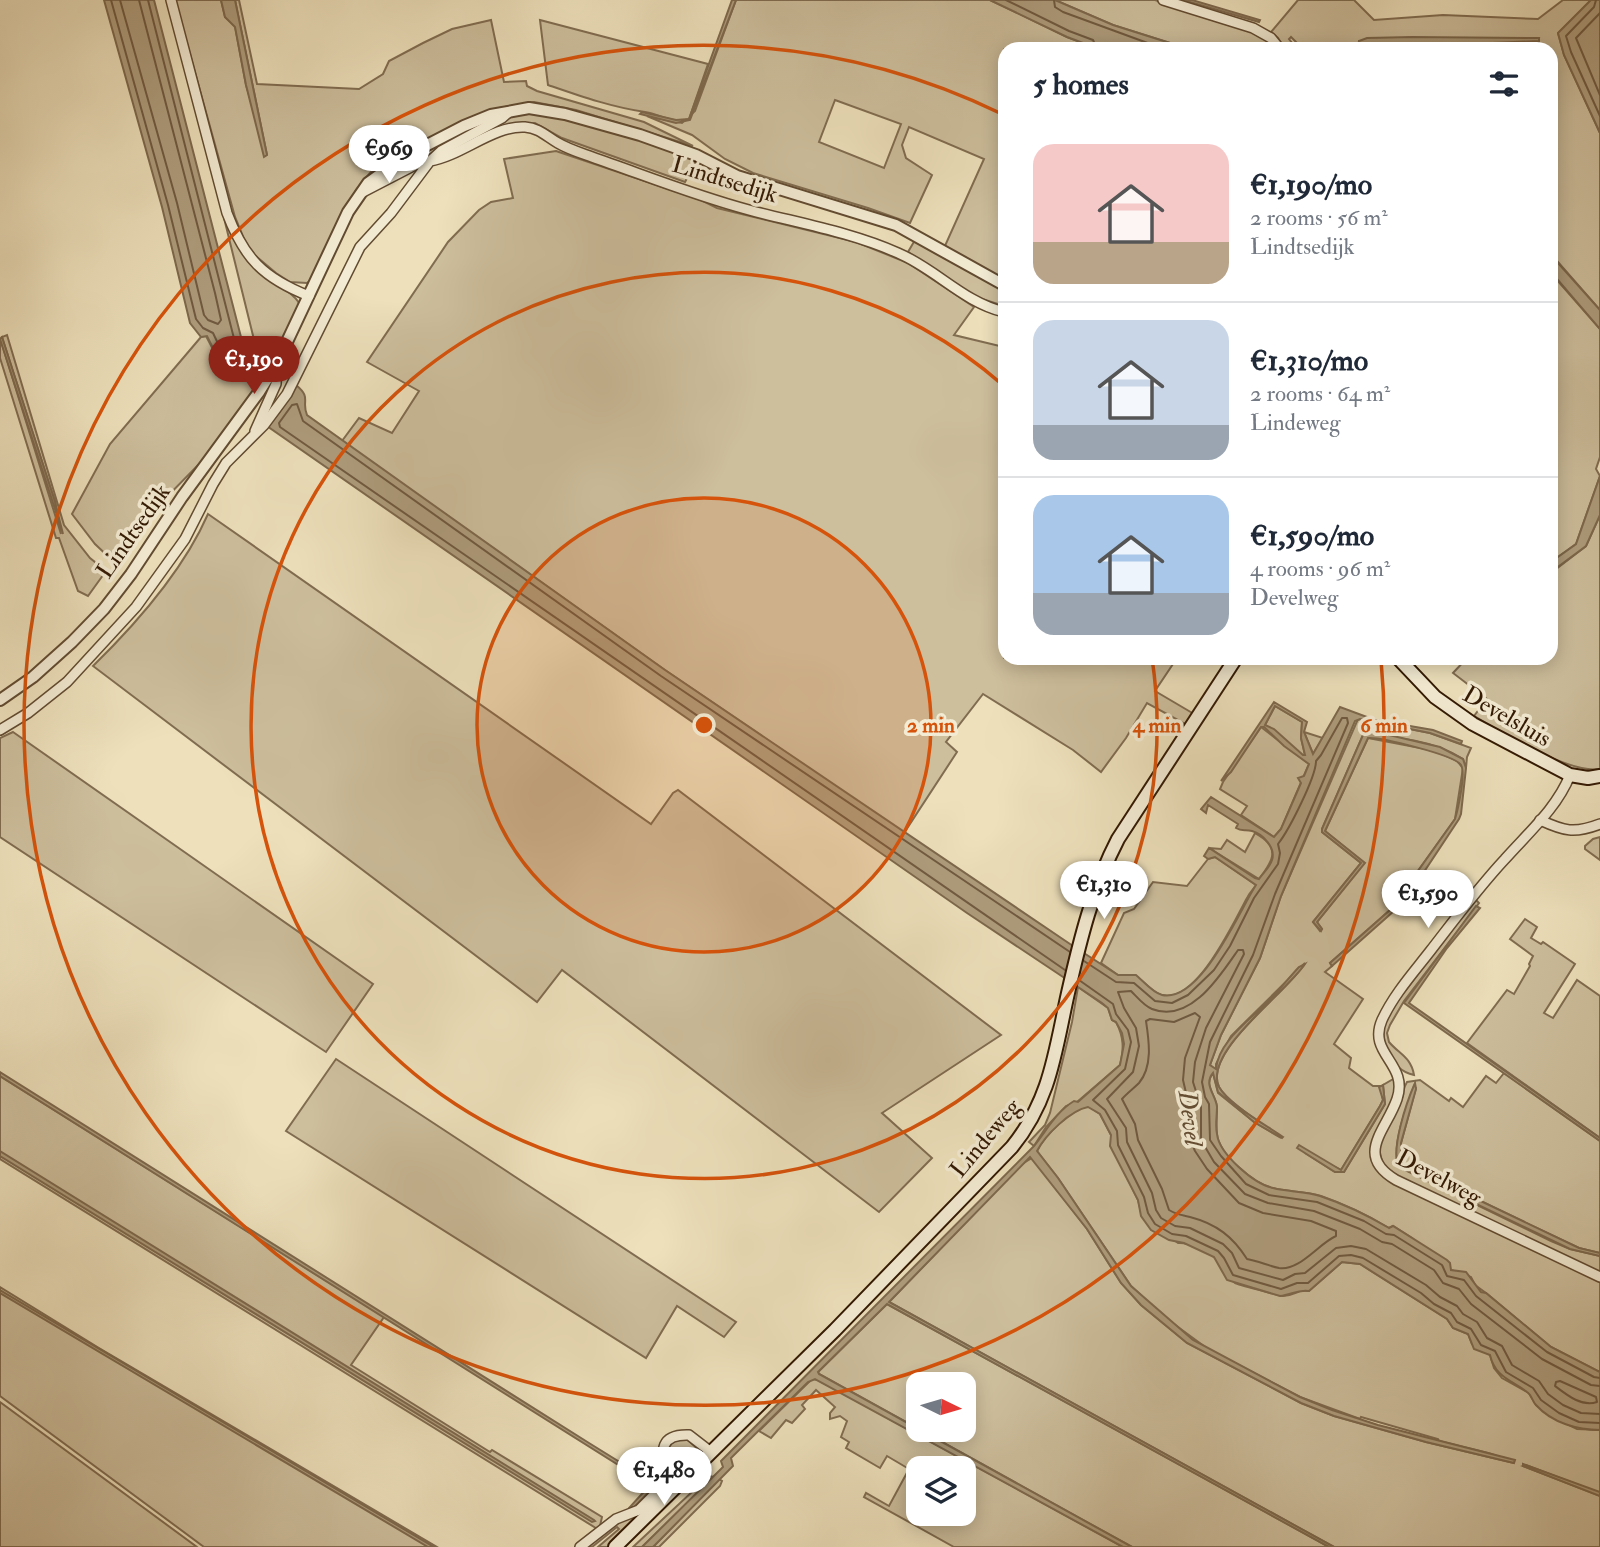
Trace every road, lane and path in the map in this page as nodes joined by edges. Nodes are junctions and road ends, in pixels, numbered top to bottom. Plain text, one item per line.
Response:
1 (171, 0) edge
2 (1163, 0) edge
3 (1274, 42) edge
4 (511, 110) junction
5 (430, 161) junction
6 (358, 194) junction
7 (998, 282) edge
8 (309, 296) junction
9 (998, 310) edge
10 (277, 363) junction
11 (253, 435) junction
12 (1231, 665) edge
13 (1405, 665) edge
14 (0, 700) edge
15 (0, 730) edge
16 (1570, 775) junction
17 (1600, 776) edge
18 (1540, 820) junction
19 (1600, 824) edge
20 (1600, 1277) edge
21 (711, 1452) junction
22 (580, 1547) edge
23 (615, 1547) edge

1 - 8 street
2 - 3 street
4 - 5 street, Lindtsedijk
4 - 6 street, Lindtsedijk
4 - 7 street, Lindtsedijk
5 - 6 street, Lindtsedijk
5 - 9 street, Lindtsedijk
5 - 11 street, Lindtsedijk
6 - 8 street, Lindtsedijk
8 - 10 street, Lindtsedijk
10 - 11 street, Lindtsedijk
10 - 14 street, Lindtsedijk
11 - 15 street, Lindtsedijk
12 - 21 main road, Lindeweg
13 - 16 main road, Develsluis
16 - 17 main road
16 - 18 street, Develweg
18 - 19 street
18 - 20 street, Develweg
21 - 22 street
21 - 23 main road, Lindeweg

